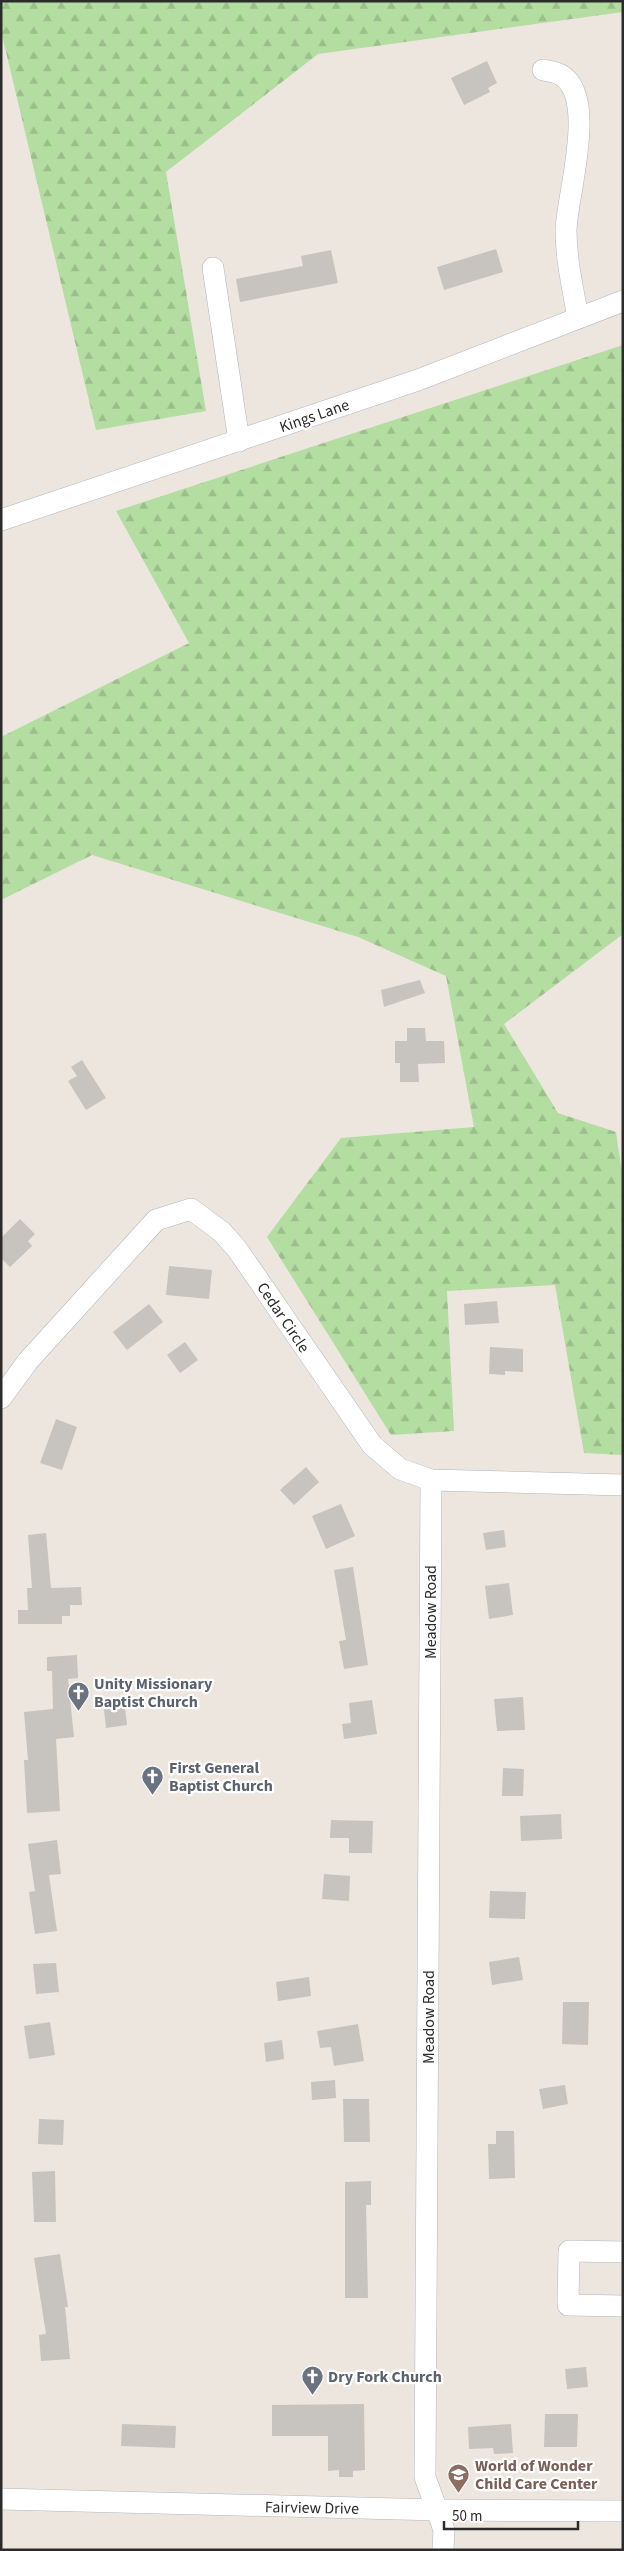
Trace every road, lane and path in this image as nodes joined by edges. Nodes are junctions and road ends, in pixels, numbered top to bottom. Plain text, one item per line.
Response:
1 (543, 70) dead end
2 (213, 268) dead end
3 (623, 301) edge
4 (578, 318) junction
5 (239, 441) junction
6 (1, 520) edge
7 (1, 1398) edge
8 (431, 1480) junction
9 (623, 1485) edge
10 (623, 2252) edge
11 (623, 2306) edge
12 (1, 2499) edge
13 (438, 2510) junction
14 (623, 2511) edge
15 (443, 2550) edge

1 - 4 street
2 - 5 street
3 - 4 street, Kings Lane
4 - 5 street, Kings Lane
5 - 6 street, Kings Lane
7 - 8 street, Cedar Circle
8 - 9 street, Cedar Circle
8 - 13 street, Meadow Road
10 - 11 street
12 - 13 street, Fairview Drive
13 - 14 street, Fairview Drive
13 - 15 street, Meadow Road

